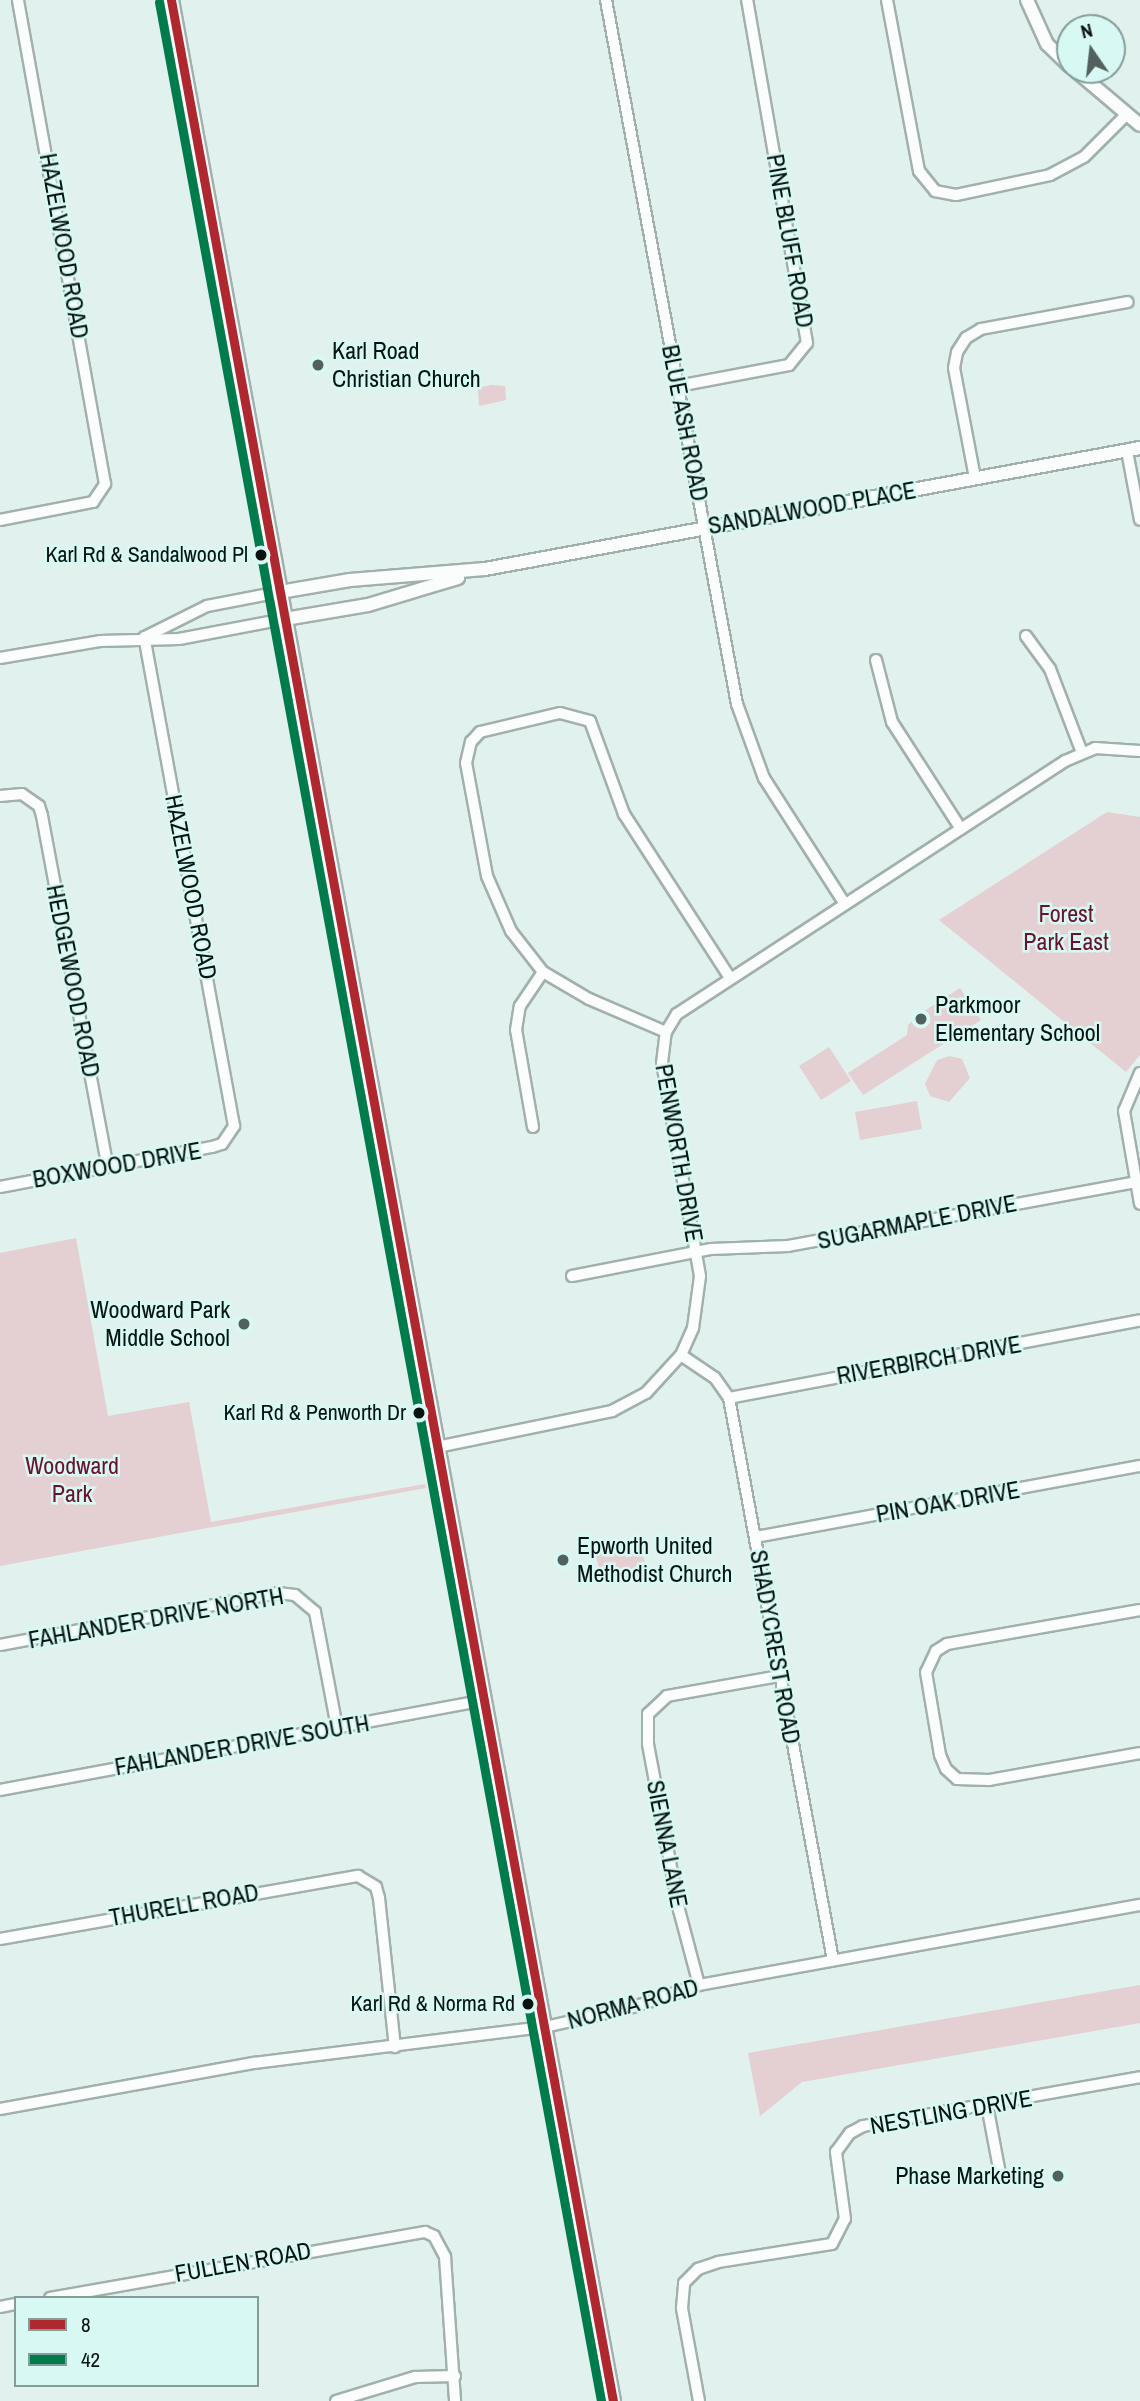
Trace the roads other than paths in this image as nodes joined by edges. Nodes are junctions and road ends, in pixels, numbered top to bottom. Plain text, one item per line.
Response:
1 (18, 0) edge
2 (171, 0) edge
3 (606, 0) edge
4 (747, 0) edge
5 (887, 0) edge
6 (1027, 0) edge
7 (1056, 53) edge
8 (1092, 84) edge
9 (1127, 114) junction
10 (1140, 125) edge
11 (1128, 302) dead end
12 (678, 386) junction
13 (1133, 449) edge
14 (975, 478) junction
15 (0, 520) edge
16 (1140, 520) edge
17 (705, 528) junction
18 (485, 569) junction
19 (280, 592) junction
20 (285, 619) junction
21 (1026, 636) dead end
22 (144, 637) junction
23 (0, 658) edge
24 (876, 660) dead end
25 (1140, 751) edge
26 (1082, 753) junction
27 (0, 796) edge
28 (961, 828) junction
29 (845, 904) junction
30 (544, 972) junction
31 (730, 978) junction
32 (666, 1032) junction
33 (1140, 1073) edge
34 (533, 1126) dead end
35 (230, 1136) joint
36 (107, 1167) junction
37 (1136, 1181) junction
38 (0, 1186) edge
39 (1140, 1204) edge
40 (696, 1252) junction
41 (572, 1276) dead end
42 (1135, 1322) edge
43 (681, 1355) junction
44 (729, 1398) junction
45 (438, 1447) junction
46 (1140, 1466) edge
47 (756, 1536) junction
48 (1140, 1610) edge
49 (0, 1645) edge
50 (779, 1675) junction
51 (484, 1700) junction
52 (337, 1727) junction
53 (1140, 1753) edge
54 (0, 1790) edge
55 (1140, 1905) edge
56 (0, 1939) edge
57 (833, 1960) junction
58 (699, 1985) junction
59 (545, 2027) junction
60 (395, 2047) junction
61 (1140, 2077) edge
62 (987, 2105) junction
63 (0, 2109) edge
64 (1001, 2179) dead end
65 (62, 2296) edge
66 (455, 2376) junction
67 (336, 2401) edge
68 (455, 2401) edge
69 (613, 2401) edge
70 (699, 2401) edge

1 - 15 street, HAZELWOOD ROAD
2 - 19 main road
3 - 12 street, BLUE ASH ROAD
4 - 12 street, PINE BLUFF ROAD
5 - 9 street
6 - 7 street
8 - 9 street
9 - 10 street
11 - 14 street
12 - 17 street, BLUE ASH ROAD
13 - 14 street, SANDALWOOD PLACE
13 - 16 street
14 - 17 street, SANDALWOOD PLACE
17 - 18 street, SANDALWOOD PLACE
17 - 29 street, BLUE ASH ROAD
18 - 19 street, SANDALWOOD PLACE
18 - 20 street, SANDALWOOD PLACE
19 - 20 main road
19 - 22 street, SANDALWOOD PLACE
20 - 22 street, SANDALWOOD PLACE
20 - 45 main road
21 - 26 street
22 - 23 street, SANDALWOOD PLACE
22 - 35 street, HAZELWOOD ROAD
24 - 28 street
25 - 26 street, PENWORTH DRIVE
26 - 28 street, PENWORTH DRIVE
27 - 36 street, HEDGEWOOD ROAD
28 - 29 street, PENWORTH DRIVE
29 - 31 street, PENWORTH DRIVE
30 - 31 street
30 - 32 street
30 - 34 street
31 - 32 street, PENWORTH DRIVE
32 - 40 street, PENWORTH DRIVE
33 - 37 street
35 - 36 street, BOXWOOD DRIVE
36 - 38 street, BOXWOOD DRIVE
37 - 39 street
37 - 40 street, SUGARMAPLE DRIVE
40 - 41 street, SUGARMAPLE DRIVE
40 - 43 street, PENWORTH DRIVE
42 - 44 street, RIVERBIRCH DRIVE
43 - 44 street
43 - 45 street, PENWORTH DRIVE
44 - 47 street, SHADYCREST ROAD
45 - 51 main road
46 - 47 street, PIN OAK DRIVE
47 - 50 street, SHADYCREST ROAD
48 - 53 street
49 - 52 street, FAHLANDER DRIVE NORTH
50 - 57 street, SHADYCREST ROAD
50 - 58 street, SIENNA LANE
51 - 52 street, FAHLANDER DRIVE SOUTH
51 - 59 main road
52 - 54 street, FAHLANDER DRIVE SOUTH
55 - 57 street, NORMA ROAD
56 - 60 street, THURELL ROAD
57 - 58 street, NORMA ROAD
58 - 59 street, NORMA ROAD
59 - 60 street, NORMA ROAD
59 - 69 main road
60 - 63 street, NORMA ROAD
61 - 62 street, NESTLING DRIVE
62 - 64 street
62 - 70 street, NESTLING DRIVE
65 - 66 street, FULLEN ROAD
66 - 67 street
66 - 68 street

